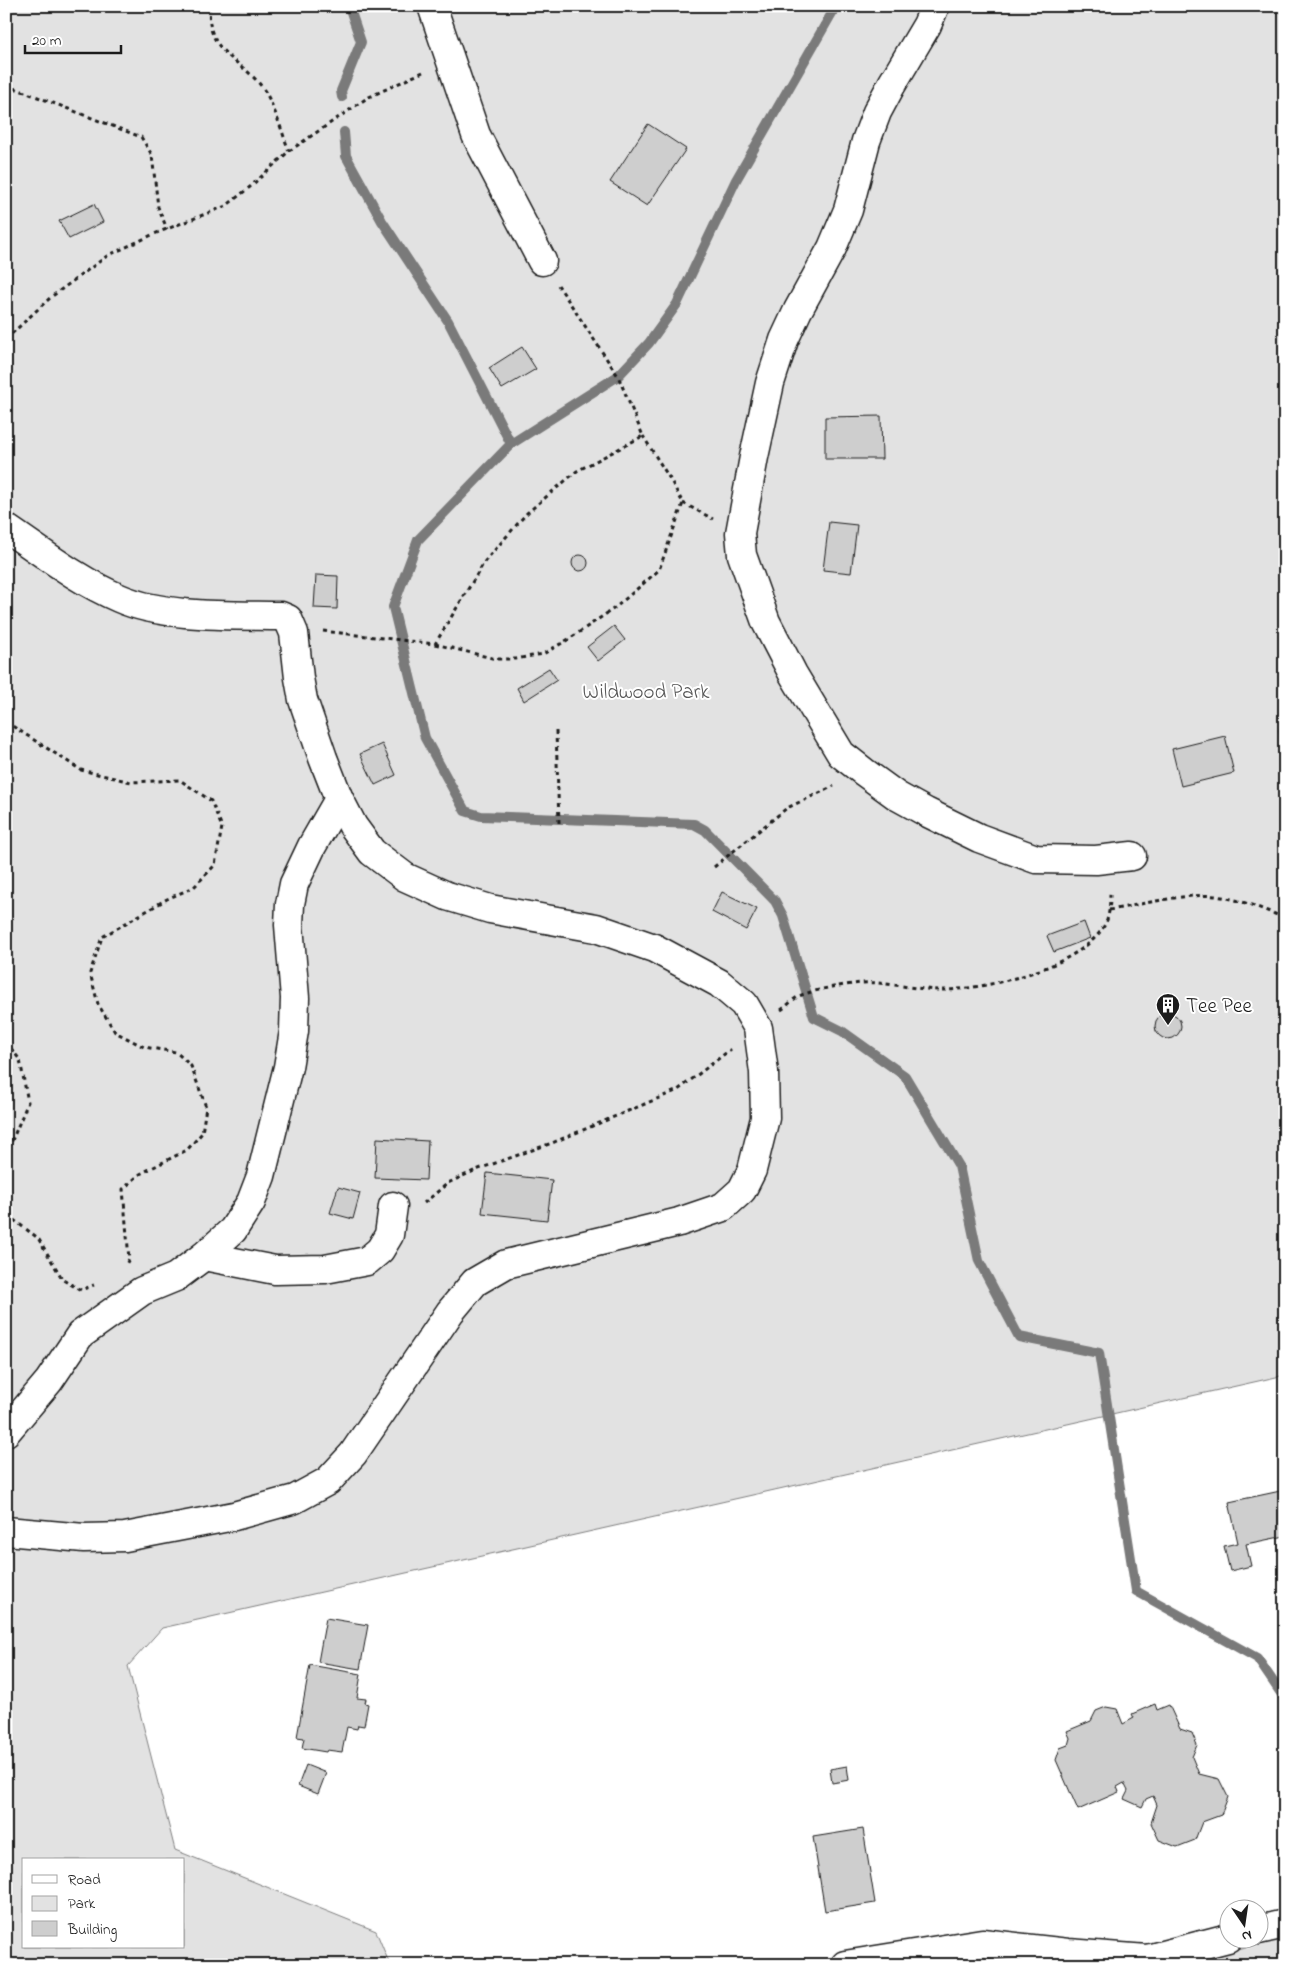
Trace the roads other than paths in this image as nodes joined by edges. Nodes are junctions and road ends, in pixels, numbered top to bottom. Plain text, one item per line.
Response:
1 (432, 6) edge
2 (935, 6) edge
3 (542, 261) road end
4 (6, 528) edge
5 (339, 799) junction
6 (1122, 858) road end
7 (393, 1210) road end
8 (204, 1256) junction
9 (6, 1432) edge
10 (6, 1531) edge
11 (1285, 1924) edge
12 (1268, 1928) edge
13 (1218, 1941) edge
14 (845, 1965) edge

1 - 3 lane
2 - 6 lane
4 - 5 lane
5 - 8 lane
5 - 10 lane
7 - 8 lane
8 - 9 lane
11 - 12 lane
13 - 14 lane

